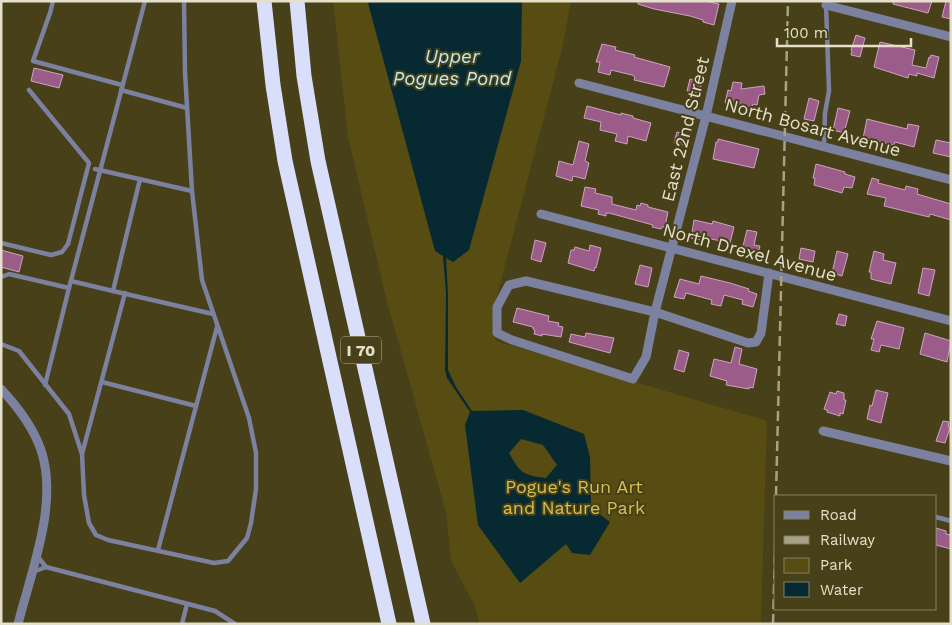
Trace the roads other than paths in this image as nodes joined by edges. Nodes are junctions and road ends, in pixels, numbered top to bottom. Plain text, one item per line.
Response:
1 (53, 1) edge
2 (145, 1) edge
3 (184, 1) edge
4 (264, 1) edge
5 (297, 1) edge
6 (302, 1) edge
7 (732, 1) edge
8 (826, 3) edge
9 (951, 37) edge
10 (301, 46) junction
11 (579, 83) dead end
12 (121, 87) junction
13 (29, 90) dead end
14 (187, 108) junction
15 (706, 116) junction
16 (824, 146) junction
17 (88, 163) junction
18 (97, 169) junction
19 (87, 170) junction
20 (140, 179) junction
21 (951, 180) edge
22 (192, 191) junction
23 (541, 214) dead end
24 (1, 243) edge
25 (672, 248) junction
26 (769, 274) junction
27 (1, 277) edge
28 (71, 281) junction
29 (69, 288) junction
30 (114, 291) junction
31 (125, 294) junction
32 (655, 312) junction
33 (213, 314) junction
34 (951, 320) edge
35 (218, 327) junction
36 (1, 344) edge
37 (102, 382) junction
38 (45, 385) junction
39 (1, 389) edge
40 (196, 406) junction
41 (823, 431) dead end
42 (82, 454) junction
43 (950, 459) edge
44 (937, 517) edge
45 (951, 521) edge
46 (158, 550) junction
47 (36, 555) junction
48 (46, 567) junction
49 (31, 572) junction
50 (187, 604) junction
51 (18, 624) edge
52 (182, 624) edge
53 (234, 624) edge
54 (389, 624) edge
55 (423, 624) edge

1 - 12 lane
2 - 12 lane
3 - 14 lane
4 - 54 highway, I 70
5 - 10 highway, I 70
6 - 10 highway
7 - 15 street, East 22nd Street
8 - 9 street
8 - 16 lane
10 - 55 highway, I 70
11 - 15 street, North Bosart Avenue
12 - 14 lane
12 - 18 lane
13 - 17 lane
14 - 22 lane
15 - 16 street, North Bosart Avenue
15 - 25 street, East 22nd Street
16 - 21 street, North Bosart Avenue
17 - 18 lane
17 - 19 lane
18 - 19 lane
18 - 20 lane
18 - 28 lane
19 - 24 lane
20 - 22 lane
20 - 30 lane
22 - 33 lane
23 - 25 street, North Drexel Avenue
25 - 26 street, North Drexel Avenue
25 - 32 street, East 22nd Street
26 - 32 street
26 - 34 street, North Drexel Avenue
27 - 29 lane
28 - 29 lane
28 - 30 lane
29 - 38 lane
30 - 31 lane
31 - 33 lane
31 - 37 lane
32 - 32 street, East 22nd Street
33 - 35 lane
35 - 40 lane
35 - 46 lane
36 - 38 lane
37 - 40 lane
37 - 42 lane
38 - 42 lane
39 - 47 street
40 - 46 lane
41 - 43 street
42 - 46 lane
44 - 45 lane
47 - 48 lane
47 - 49 street
48 - 49 lane
48 - 50 lane
49 - 51 street
50 - 52 lane
50 - 53 lane

